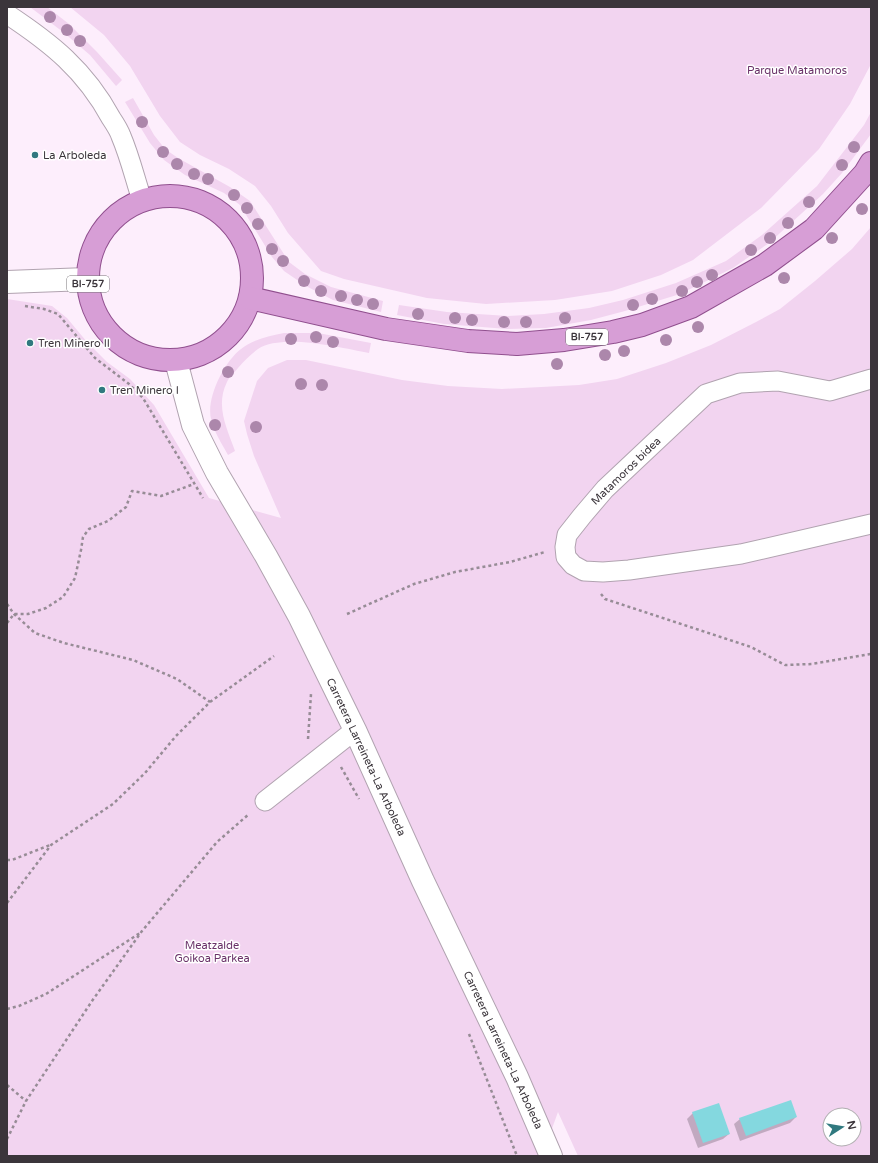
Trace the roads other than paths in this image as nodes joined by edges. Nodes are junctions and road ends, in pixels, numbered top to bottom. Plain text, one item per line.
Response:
1 (7, 14) edge
2 (871, 163) edge
3 (142, 200) junction
4 (87, 279) junction
5 (7, 282) edge
6 (250, 298) junction
7 (176, 361) junction
8 (871, 379) edge
9 (871, 524) edge
10 (355, 730) junction
11 (264, 801) road end
12 (551, 1156) edge

1 - 3 street
2 - 6 main road, BI-757
3 - 4 main road, BI-757
3 - 6 main road, BI-757
4 - 5 street
4 - 7 main road, BI-757
6 - 7 main road, BI-757
7 - 10 street, Carretera Larreineta-La Arboleda
8 - 9 street, Matamoros bidea
10 - 11 street
10 - 12 street, Carretera Larreineta-La Arboleda

